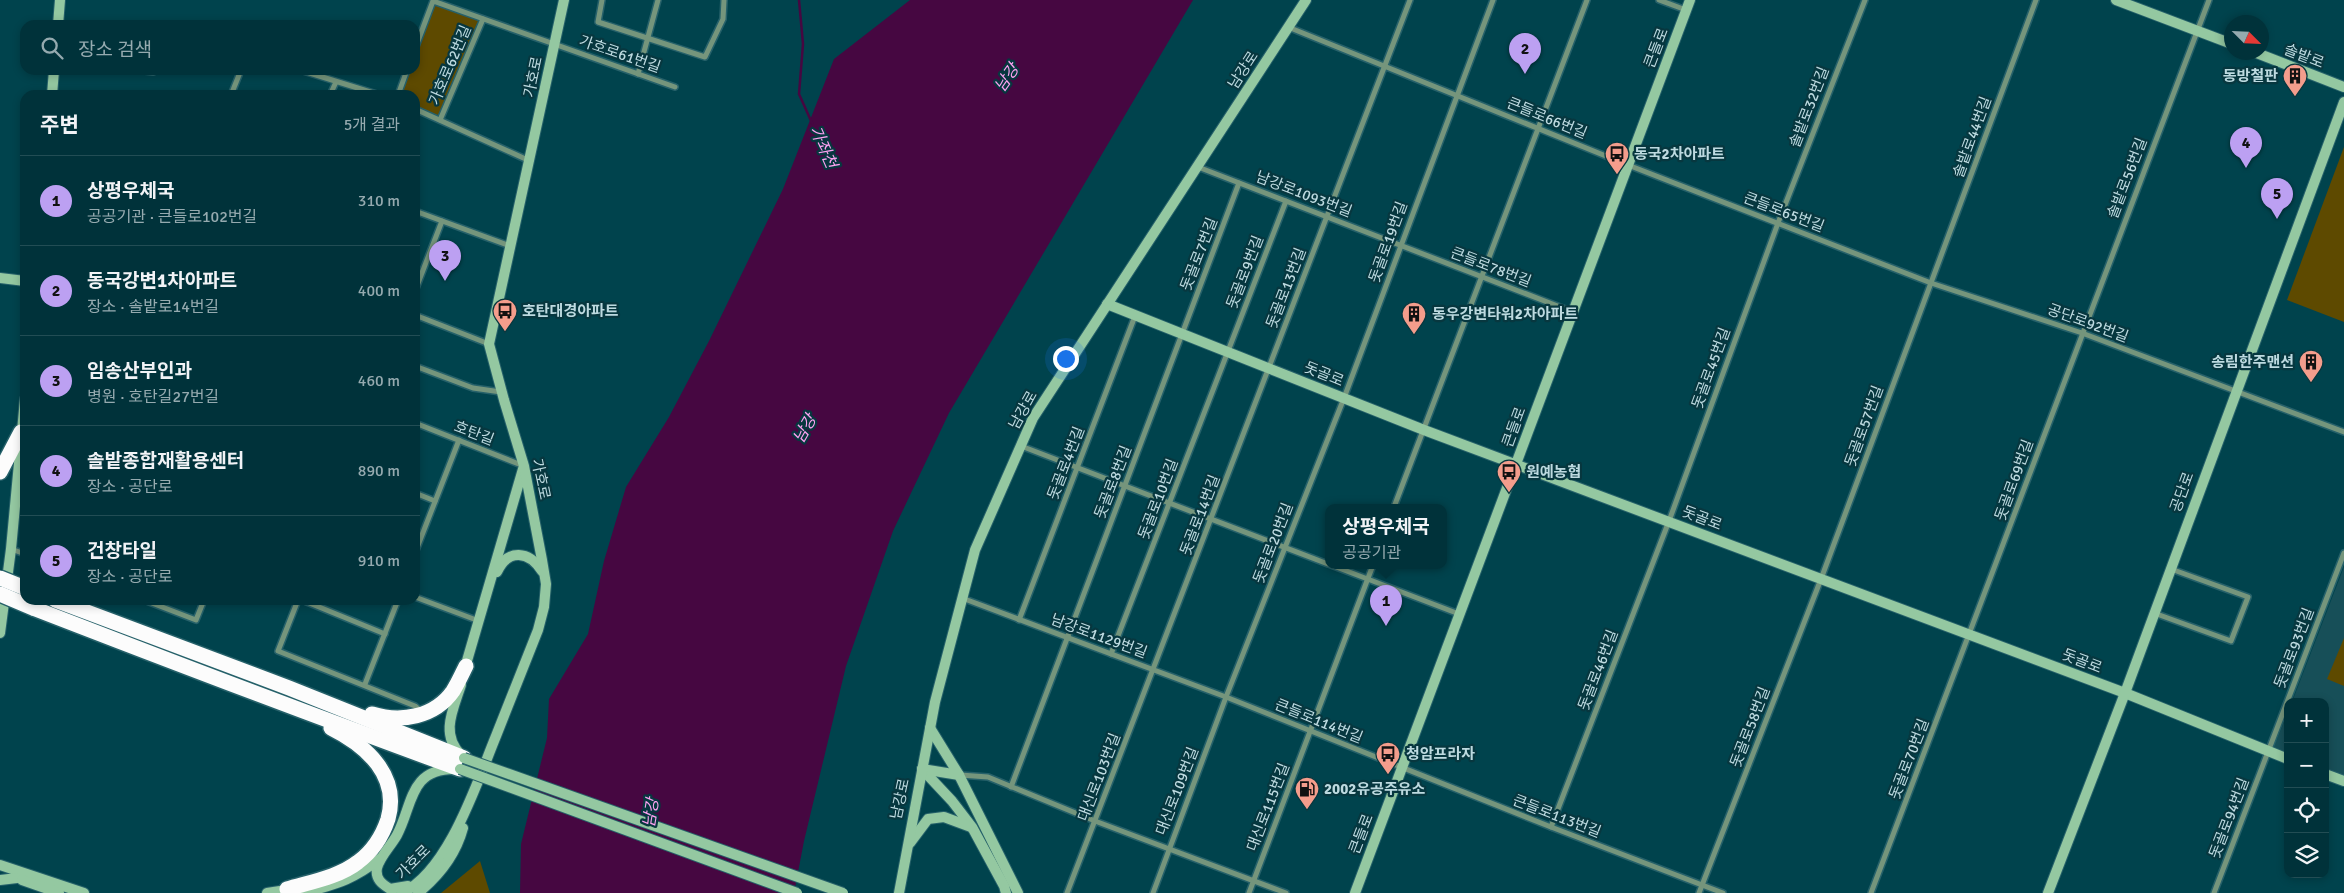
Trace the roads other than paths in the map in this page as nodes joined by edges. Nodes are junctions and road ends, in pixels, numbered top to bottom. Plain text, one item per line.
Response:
1 (60, 0) edge
2 (564, 0) edge
3 (602, 0) edge
4 (658, 0) edge
5 (724, 0) edge
6 (1306, 0) edge
7 (1410, 0) edge
8 (1493, 0) edge
9 (1587, 0) edge
10 (1659, 0) edge
11 (1690, 0) edge
12 (1865, 0) edge
13 (2036, 0) edge
14 (2116, 0) edge
15 (2209, 0) edge
16 (1686, 11) junction
17 (483, 19) junction
18 (58, 20) edge
19 (1288, 28) junction
20 (2196, 31) junction
21 (420, 36) edge
22 (649, 39) junction
23 (2224, 41) edge
24 (555, 45) junction
25 (2269, 58) edge
26 (1384, 66) junction
27 (638, 74) junction
28 (54, 75) edge
29 (239, 75) edge
30 (315, 75) edge
31 (405, 75) edge
32 (336, 82) junction
33 (675, 87) dead end
34 (2344, 87) edge
35 (52, 90) edge
36 (233, 90) edge
37 (332, 90) edge
38 (363, 90) edge
39 (400, 90) edge
40 (1457, 95) junction
41 (2344, 102) edge
42 (420, 111) edge
43 (440, 120) junction
44 (1538, 128) junction
45 (530, 161) junction
46 (1628, 165) junction
47 (1198, 167) junction
48 (1240, 183) junction
49 (1286, 201) junction
50 (420, 213) edge
51 (1327, 217) junction
52 (442, 221) junction
53 (1778, 223) junction
54 (510, 246) junction
55 (1400, 246) junction
56 (1481, 277) junction
57 (0, 278) edge
58 (420, 278) edge
59 (20, 280) edge
60 (1931, 283) junction
61 (1107, 304) junction
62 (1572, 312) junction
63 (1135, 316) junction
64 (420, 318) edge
65 (2082, 333) junction
66 (1182, 334) junction
67 (489, 344) junction
68 (1228, 352) junction
69 (420, 368) edge
70 (1269, 369) junction
71 (2236, 391) junction
72 (502, 392) junction
73 (1344, 398) junction
74 (420, 426) edge
75 (1424, 430) junction
76 (2344, 432) edge
77 (20, 434) edge
78 (459, 440) junction
79 (20, 444) edge
80 (1021, 446) junction
81 (1516, 464) junction
82 (524, 466) junction
83 (1077, 467) junction
84 (0, 472) edge
85 (1125, 486) junction
86 (420, 495) edge
87 (436, 501) junction
88 (1170, 503) junction
89 (1395, 504) edge
90 (1212, 519) junction
91 (1669, 521) junction
92 (420, 536) edge
93 (1285, 547) junction
94 (11, 549) junction
95 (20, 552) edge
96 (2344, 553) edge
97 (1325, 562) edge
98 (2170, 568) junction
99 (1342, 569) edge
100 (1371, 569) edge
101 (545, 575) junction
102 (0, 578) edge
103 (1367, 579) junction
104 (1821, 579) junction
105 (20, 586) edge
106 (0, 594) edge
107 (962, 598) junction
108 (420, 599) edge
109 (485, 601) junction
110 (20, 603) edge
111 (25, 605) edge
112 (68, 605) edge
113 (157, 605) edge
114 (202, 605) edge
115 (296, 605) edge
116 (314, 605) edge
117 (396, 605) edge
118 (2153, 613) junction
119 (1459, 614) junction
120 (1019, 620) junction
121 (479, 621) junction
122 (0, 633) edge
123 (385, 634) junction
124 (1970, 635) junction
125 (1067, 638) junction
126 (1111, 654) junction
127 (466, 666) junction
128 (1154, 670) junction
129 (365, 684) junction
130 (289, 688) junction
131 (2125, 693) junction
132 (1226, 697) junction
133 (285, 705) junction
134 (423, 713) junction
135 (930, 728) junction
136 (1310, 731) junction
137 (2268, 751) junction
138 (2284, 757) edge
139 (462, 763) junction
140 (1403, 768) junction
141 (922, 769) junction
142 (959, 774) junction
143 (2329, 775) edge
144 (2344, 781) edge
145 (1011, 786) junction
146 (471, 798) junction
147 (1095, 821) junction
148 (972, 827) junction
149 (1551, 827) junction
150 (907, 848) junction
151 (1169, 849) junction
152 (0, 857) edge
153 (382, 858) junction
154 (0, 866) edge
155 (0, 871) edge
156 (16, 874) junction
157 (424, 877) junction
158 (0, 880) edge
159 (1254, 880) junction
160 (1702, 885) junction
161 (287, 889) junction
162 (308, 892) edge
163 (59, 893) edge
164 (84, 893) edge
165 (267, 893) edge
166 (326, 893) edge
167 (402, 893) edge
168 (418, 893) edge
169 (797, 893) edge
170 (843, 893) edge
171 (899, 893) edge
172 (1006, 893) edge
173 (1018, 893) edge
174 (1067, 893) edge
175 (1153, 893) edge
176 (1249, 893) edge
177 (1286, 893) edge
178 (1355, 893) edge
179 (1699, 893) edge
180 (1723, 893) edge
181 (1871, 893) edge
182 (2048, 893) edge
183 (2214, 893) edge

1 - 18 street
2 - 24 street, 가호로
3 - 22 street
4 - 22 street
5 - 22 street
6 - 19 street, 남강로
7 - 26 street, 돗골로13번길
8 - 40 street, 돗골로19번길
9 - 44 street
10 - 16 street
11 - 16 street, 큰들로
12 - 53 street, 솔밭로32번길
13 - 60 street, 솔밭로44번길
14 - 20 street
15 - 20 street, 솔밭로56번길
16 - 46 street, 큰들로
17 - 21 street, 가호로62번길
17 - 24 street, 가호로62번길
17 - 43 street, 가호로62번길
19 - 26 street, 큰들로66번길
19 - 47 street, 남강로
20 - 23 street
20 - 65 street, 솔밭로56번길
22 - 27 street
24 - 27 street, 가호로61번길
24 - 45 street, 가호로
25 - 34 street, 솔밭로
26 - 40 street, 큰들로66번길
26 - 51 street, 돗골로13번길
27 - 33 street, 가호로61번길
28 - 35 street
29 - 36 street
30 - 32 street
31 - 39 street
32 - 37 street
32 - 38 street
40 - 44 street, 큰들로66번길
40 - 55 street, 돗골로19번길
41 - 71 street, 공단로
42 - 43 street
43 - 45 street
44 - 46 street, 큰들로66번길
44 - 56 street
45 - 54 street, 가호로
46 - 53 street, 큰들로65번길
46 - 62 street, 큰들로
47 - 48 street, 남강로1093번길
47 - 61 street, 남강로
48 - 49 street, 남강로1093번길
48 - 66 street, 돗골로7번길
49 - 51 street, 남강로1093번길
49 - 68 street, 돗골로9번길
50 - 52 street
51 - 55 street, 남강로1093번길
51 - 70 street, 돗골로13번길
52 - 54 street
52 - 58 street
53 - 60 street, 큰들로65번길
53 - 91 street, 돗골로45번길
54 - 67 street, 가호로
55 - 56 street, 큰들로78번길
55 - 73 street, 돗골로19번길
56 - 62 street, 큰들로78번길
56 - 75 street
57 - 59 street
60 - 65 street, 공단로92번길
60 - 104 street, 돗골로57번길
61 - 63 street, 돗골로
61 - 80 street, 남강로
62 - 81 street, 큰들로
63 - 66 street, 돗골로
63 - 83 street, 돗골로4번길
64 - 67 street
65 - 71 street, 공단로92번길
65 - 124 street, 돗골로69번길
66 - 68 street, 돗골로
66 - 85 street, 돗골로8번길
67 - 72 street, 가호로
68 - 70 street, 돗골로
68 - 88 street, 돗골로10번길
69 - 72 street
70 - 73 street, 돗골로
70 - 90 street, 돗골로14번길
71 - 76 street, 공단로92번길
71 - 98 street, 공단로
72 - 82 street, 가호로
73 - 75 street, 돗골로
73 - 93 street, 돗골로20번길
74 - 78 street, 호탄길
75 - 81 street, 돗골로
75 - 89 street
77 - 84 highway
78 - 82 street, 호탄길
78 - 87 street
79 - 94 street
80 - 83 street
80 - 107 street, 남강로
81 - 91 street, 돗골로
81 - 119 street, 큰들로
82 - 101 street, 가호로
82 - 109 street
83 - 85 street
83 - 120 street, 돗골로4번길
85 - 88 street
85 - 125 street, 돗골로8번길
86 - 87 street
87 - 92 street
88 - 90 street
88 - 126 street, 돗골로10번길
90 - 93 street
90 - 128 street, 돗골로14번길
91 - 104 street, 돗골로
91 - 149 street, 돗골로46번길
93 - 97 street
93 - 132 street, 돗골로20번길
94 - 95 street
94 - 122 street
96 - 137 street, 돗골로93번길
98 - 118 street, 공단로
98 - 118 street
99 - 103 street
100 - 103 street, 대신로115번길
101 - 109 street
101 - 146 street, 가호로
102 - 105 highway, bridge
103 - 119 street
103 - 136 street, 대신로115번길
104 - 124 street, 돗골로
104 - 160 street, 돗골로58번길
106 - 110 highway, bridge
107 - 120 street, 남강로1129번길
107 - 135 street, 남강로
108 - 121 street
109 - 121 street
111 - 133 highway, bridge
112 - 130 highway
113 - 114 street
115 - 129 street
116 - 123 street
117 - 123 street
118 - 131 street, 공단로
119 - 140 street, 큰들로
120 - 125 street, 남강로1129번길
121 - 127 street
123 - 129 street
124 - 131 street, 돗골로
124 - 181 street, 돗골로70번길
125 - 126 street, 남강로1129번길
125 - 145 street, 돗골로8번길
126 - 128 street, 남강로1129번길
127 - 134 highway
127 - 139 street
128 - 132 street, 남강로1129번길
128 - 147 street, 대신로103번길
129 - 134 street
130 - 134 highway
130 - 139 highway
131 - 137 street, 돗골로
131 - 182 street, 공단로
132 - 136 street, 큰들로114번길
132 - 151 street, 대신로109번길
133 - 139 highway
133 - 161 highway
135 - 141 street, 남강로
135 - 142 street
136 - 140 street, 큰들로114번길
136 - 159 street, 대신로115번길
137 - 138 street, 돗골로
137 - 183 street, 돗골로94번길
139 - 153 street
139 - 169 street, bridge
139 - 170 street, bridge
140 - 149 street, 큰들로113번길
140 - 178 street, 큰들로
141 - 142 street
141 - 148 street
141 - 150 street, 남강로
142 - 145 street
142 - 173 street
143 - 144 street
145 - 147 street
146 - 157 street, 가호로
146 - 168 street, 가호로
147 - 151 street
147 - 174 street, 대신로103번길
148 - 150 street
148 - 172 street
149 - 160 street, 큰들로113번길
150 - 171 street, 남강로
151 - 159 street
151 - 175 street, 대신로109번길
152 - 156 street
153 - 157 street
153 - 162 street
154 - 156 street
155 - 156 street
156 - 158 street
156 - 163 street
156 - 164 street
157 - 167 street, 가호로
159 - 176 street, 대신로115번길
159 - 177 street
160 - 179 street, 돗골로58번길
160 - 180 street, 큰들로113번길
161 - 162 street
161 - 165 street
162 - 166 street

